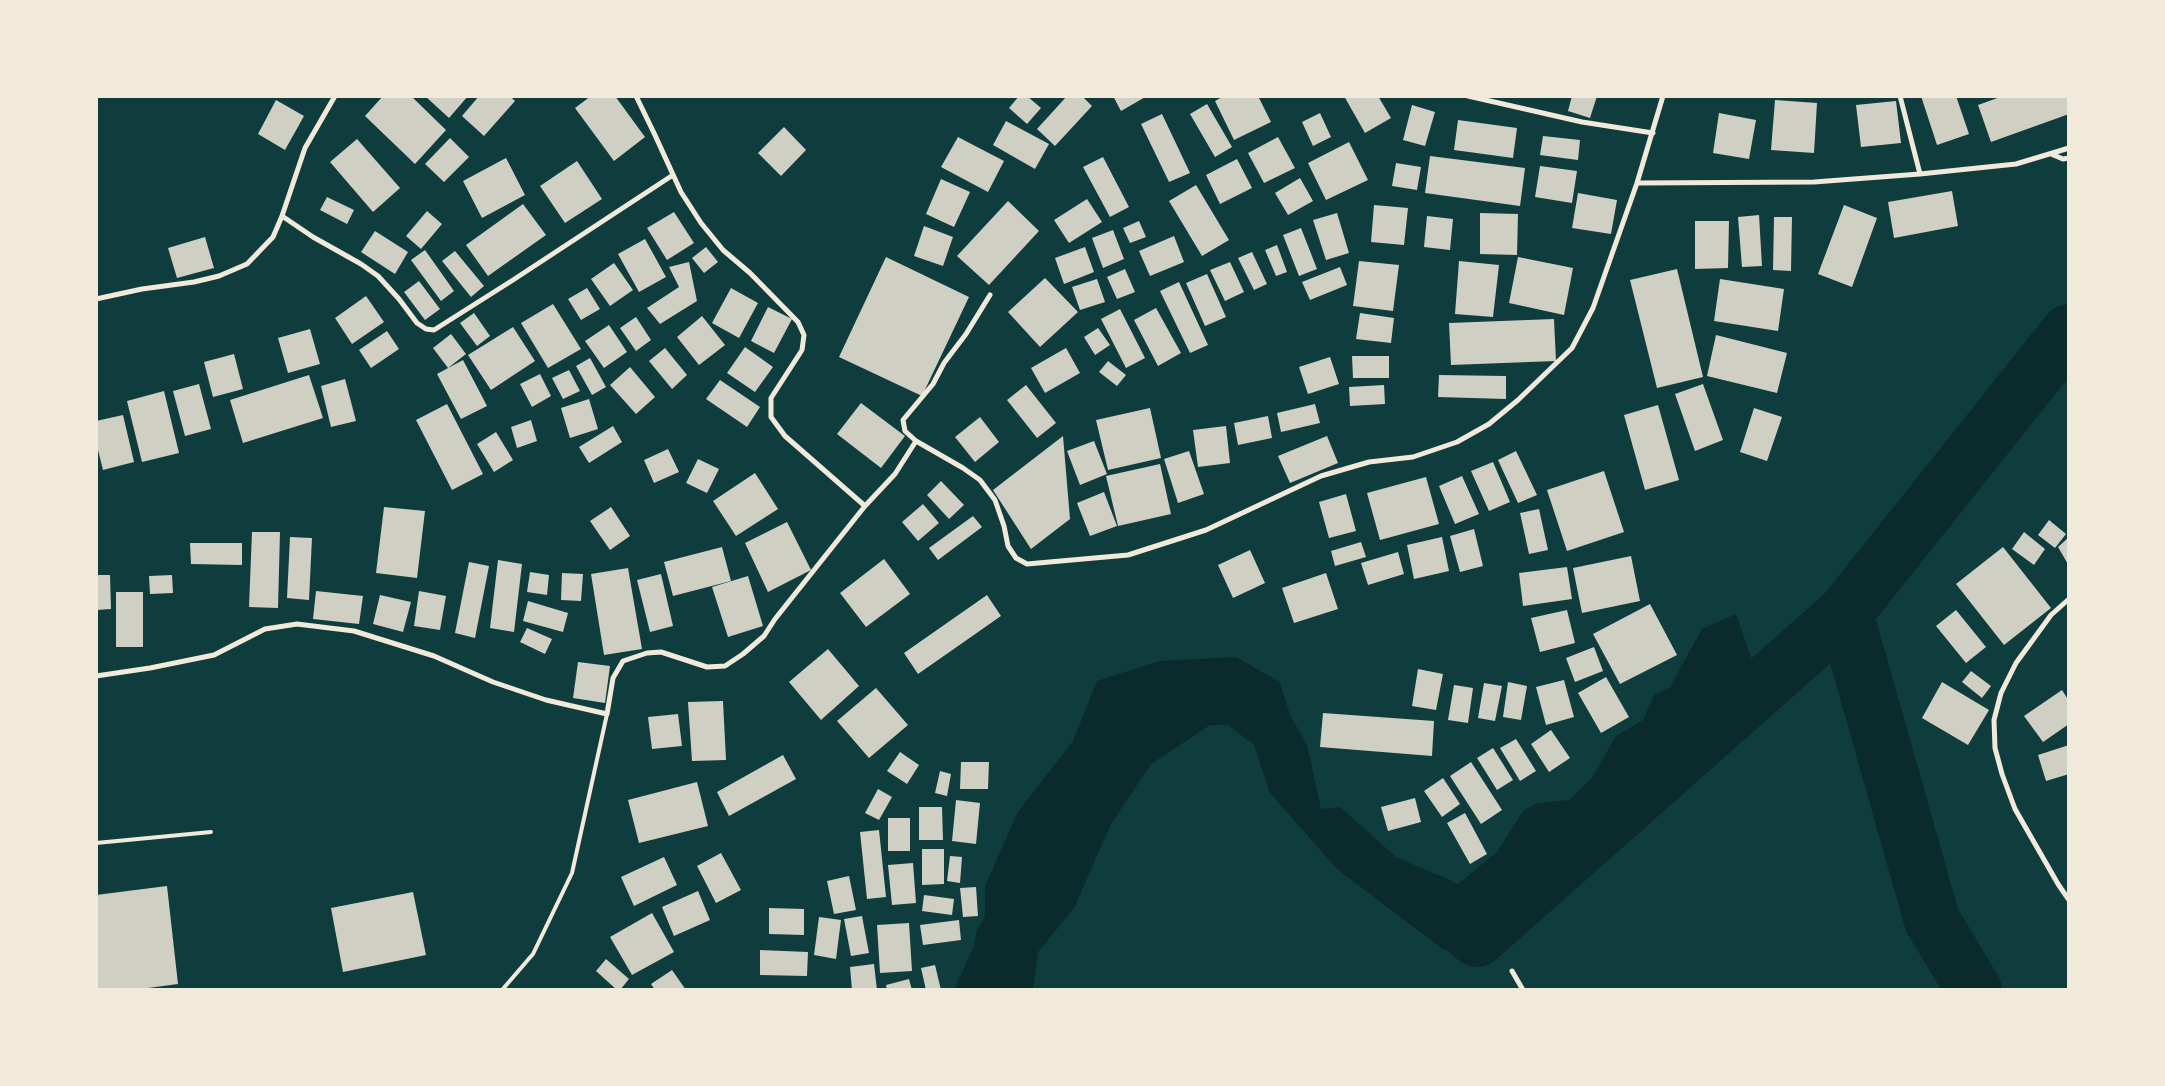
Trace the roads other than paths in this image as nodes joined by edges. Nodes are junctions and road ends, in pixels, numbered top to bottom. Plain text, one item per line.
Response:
1 (335, 96) edge
2 (636, 96) edge
3 (1468, 96) edge
4 (1663, 96) edge
5 (1900, 96) edge
6 (1653, 133) junction
7 (2069, 148) edge
8 (2051, 154) junction
9 (2069, 158) edge
10 (1920, 174) junction
11 (673, 175) junction
12 (1637, 184) junction
13 (282, 216) junction
14 (990, 295) dead end
15 (96, 299) edge
16 (916, 441) junction
17 (865, 506) junction
18 (2069, 599) edge
19 (96, 676) edge
20 (607, 714) junction
21 (211, 832) dead end
22 (96, 843) edge
23 (2069, 900) edge
24 (1512, 971) dead end
25 (502, 990) edge
26 (1523, 990) edge

1 - 13 street
2 - 11 street
3 - 6 street
4 - 6 street
5 - 10 street
6 - 12 street
7 - 8 street
8 - 9 street
8 - 10 street
10 - 12 street
11 - 13 street
11 - 17 street
12 - 16 street
13 - 15 street
14 - 16 street
16 - 17 street
17 - 20 street
18 - 23 street
19 - 20 street
20 - 25 lane
21 - 22 lane
24 - 26 street

